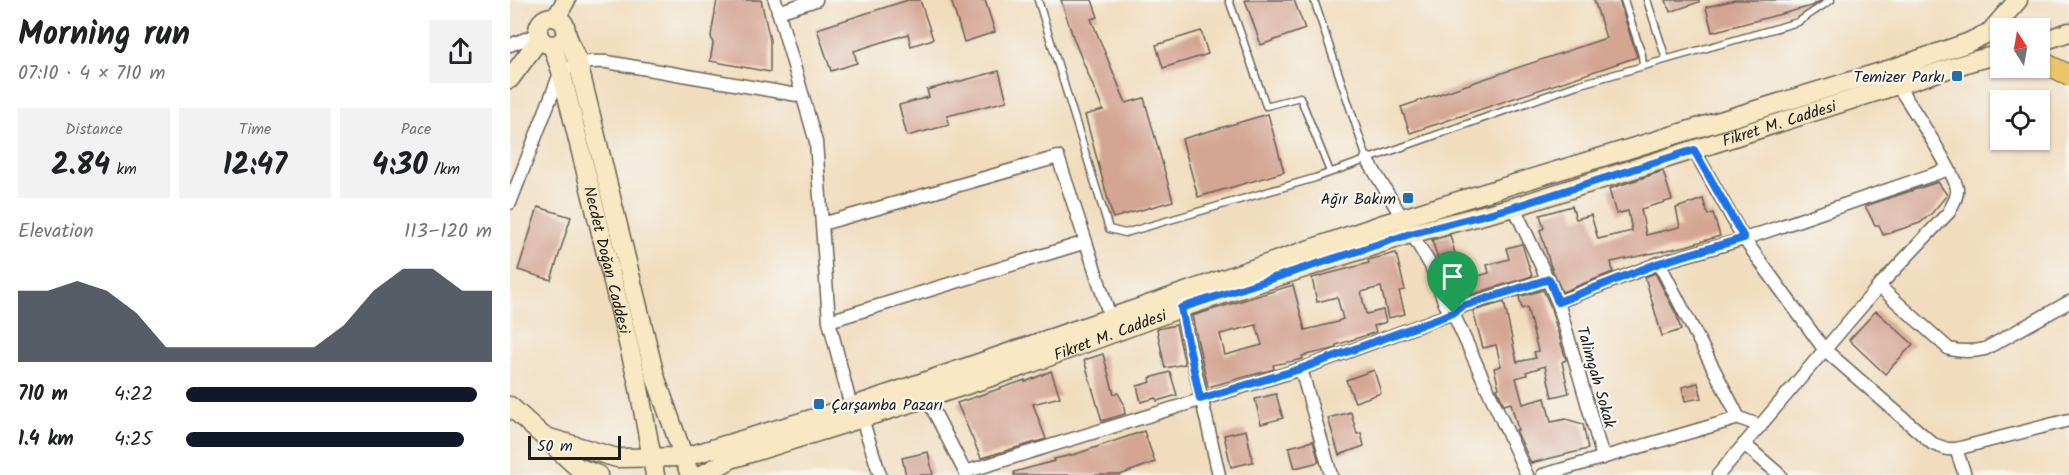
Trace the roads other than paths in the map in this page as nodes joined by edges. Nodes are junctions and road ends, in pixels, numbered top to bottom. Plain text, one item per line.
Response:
1 (566, 0) edge
2 (816, 0) edge
3 (1038, 0) edge
4 (1229, 0) edge
5 (1314, 0) edge
6 (1624, 0) edge
7 (1647, 0) edge
8 (1831, 0) edge
9 (2018, 0) edge
10 (777, 6) edge
11 (2069, 32) edge
12 (550, 34) junction
13 (2050, 39) edge
14 (510, 45) edge
15 (1990, 57) edge
16 (1666, 59) junction
17 (578, 63) junction
18 (1642, 66) junction
19 (2050, 66) edge
20 (561, 71) junction
21 (2069, 75) edge
22 (510, 79) edge
23 (1898, 86) junction
24 (802, 96) junction
25 (1694, 150) junction
26 (1367, 159) junction
27 (1948, 169) junction
28 (1330, 172) junction
29 (510, 203) edge
30 (1514, 207) junction
31 (822, 224) junction
32 (1406, 226) junction
33 (1744, 238) junction
34 (1086, 242) junction
35 (1659, 263) junction
36 (1549, 279) junction
37 (1879, 286) junction
38 (1558, 302) junction
39 (2069, 302) edge
40 (1181, 308) junction
41 (1453, 313) junction
42 (1110, 318) junction
43 (828, 321) junction
44 (1824, 350) junction
45 (1300, 369) junction
46 (927, 398) junction
47 (1200, 399) junction
48 (510, 406) edge
49 (856, 413) junction
50 (1739, 418) junction
51 (2069, 420) edge
52 (1761, 426) junction
53 (546, 437) junction
54 (1744, 444) junction
55 (1956, 449) junction
56 (685, 457) junction
57 (1603, 458) junction
58 (653, 466) edge
59 (580, 471) edge
60 (966, 474) edge
61 (598, 475) edge
62 (690, 475) edge
63 (702, 475) edge
64 (880, 475) edge
65 (1219, 475) edge
66 (1331, 475) edge
67 (1527, 475) edge
68 (1543, 475) edge
69 (1718, 475) edge
70 (1780, 475) edge
71 (1965, 475) edge

1 - 12 main road
2 - 10 street
3 - 28 lane
4 - 28 lane
5 - 26 lane
6 - 18 lane
7 - 16 lane
8 - 16 lane
9 - 32 main road
10 - 24 street
11 - 13 main road
12 - 14 street
12 - 17 main road
12 - 20 main road, Necdet Doğan Caddesi
12 - 22 main road
15 - 23 main road, Fikret M. Caddesi
16 - 18 lane
17 - 20 street
17 - 24 street
17 - 56 main road
18 - 26 lane
19 - 21 main road
20 - 29 street
20 - 58 main road, Necdet Doğan Caddesi
23 - 25 main road, Fikret M. Caddesi
23 - 27 street
24 - 31 street
25 - 30 main road, Fikret M. Caddesi
25 - 33 street
26 - 28 lane
26 - 32 street
27 - 33 street
27 - 37 street
30 - 32 main road, Fikret M. Caddesi
30 - 36 street, Talimgah Sokak
31 - 34 street
31 - 43 street
32 - 40 main road, Fikret M. Caddesi
32 - 41 street
32 - 42 main road
33 - 35 street
33 - 44 street
34 - 42 street
34 - 43 street
35 - 38 street
35 - 50 street
36 - 38 street, Talimgah Sokak
36 - 41 street
37 - 39 street
37 - 44 street
38 - 57 street, Talimgah Sokak
40 - 46 main road, Fikret M. Caddesi
40 - 47 street
41 - 45 street
41 - 67 street
42 - 49 main road
43 - 49 street
44 - 52 street
44 - 55 street
45 - 47 street
45 - 66 street
46 - 49 main road, Fikret M. Caddesi
46 - 60 street
47 - 60 street
47 - 65 street
48 - 53 main road
49 - 56 main road
49 - 63 main road, Fikret M. Caddesi
49 - 64 street
50 - 52 street
50 - 57 street
51 - 55 street
52 - 54 street
53 - 58 main road
53 - 59 main road
54 - 69 street
54 - 70 street
55 - 71 street
56 - 58 main road
56 - 62 main road
57 - 68 street
59 - 61 main road

